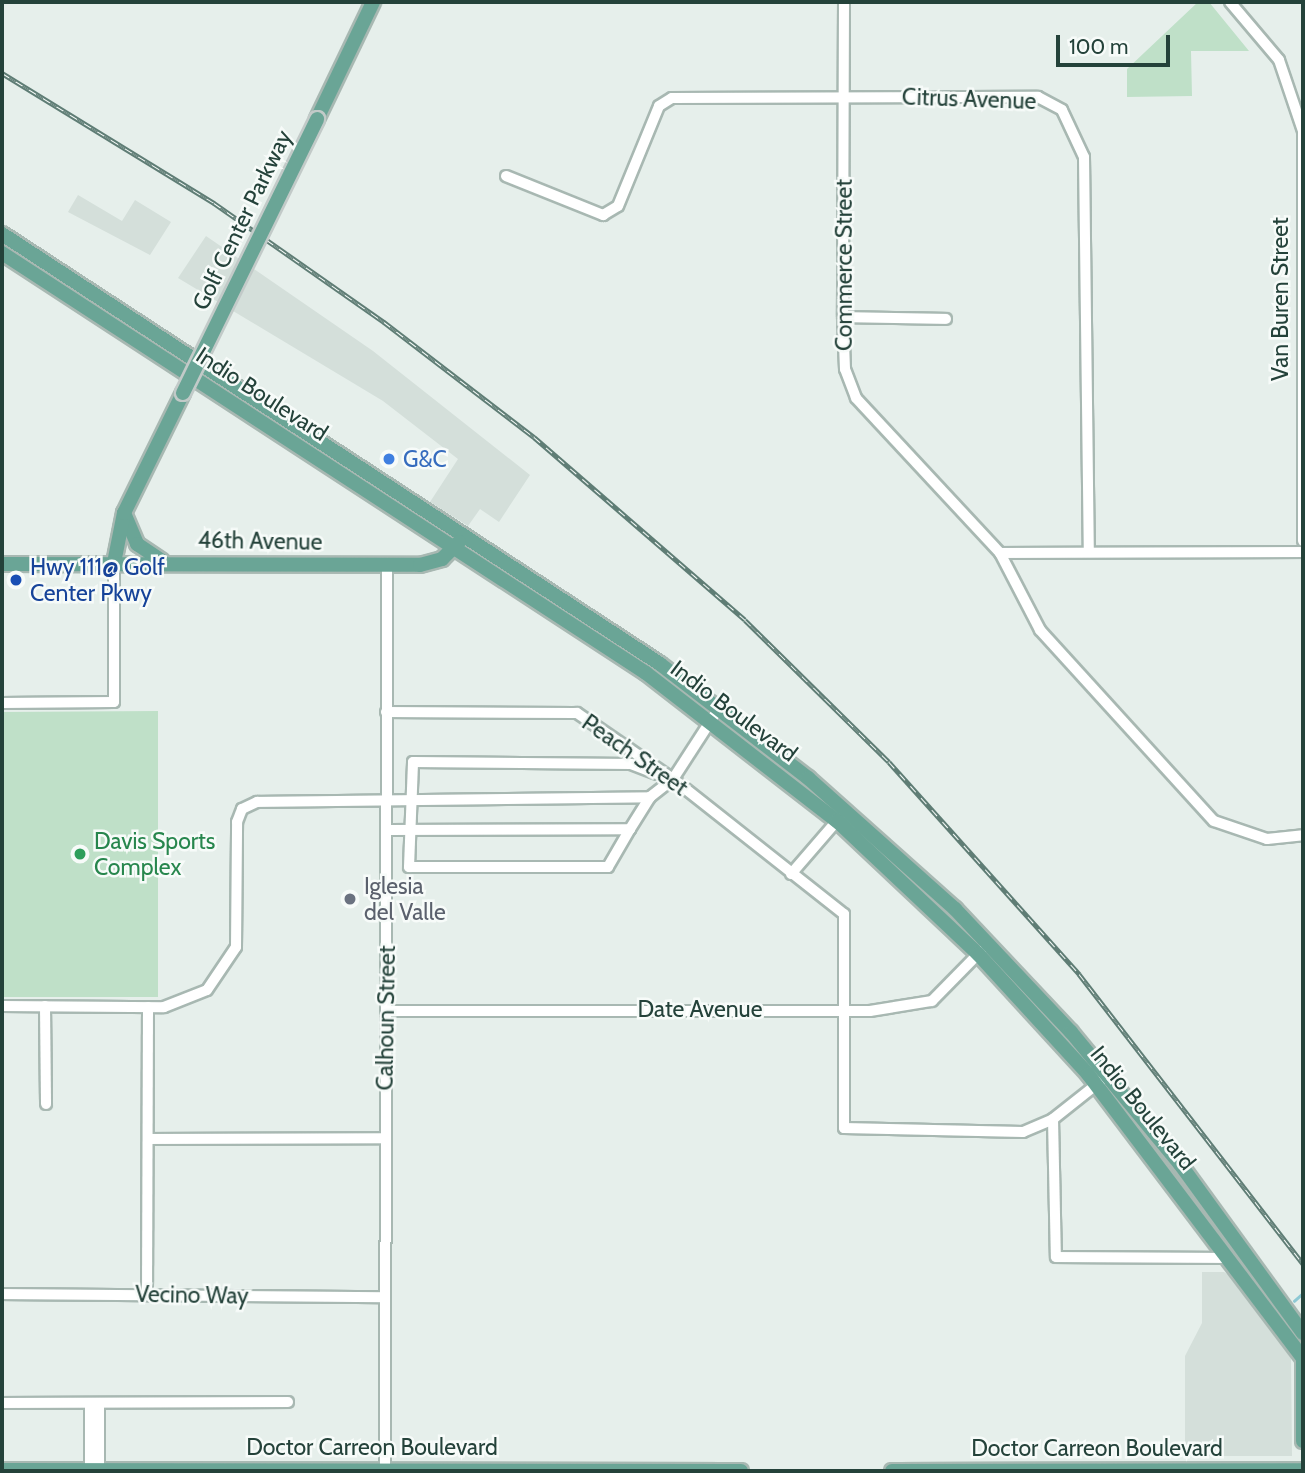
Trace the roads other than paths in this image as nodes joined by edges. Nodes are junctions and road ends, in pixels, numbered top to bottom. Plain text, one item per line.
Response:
1 (373, 2) edge
2 (844, 2) edge
3 (1230, 2) edge
4 (845, 96) junction
5 (506, 176) dead end
6 (2, 234) edge
7 (2, 253) edge
8 (55, 288) junction
9 (115, 307) junction
10 (843, 317) junction
11 (946, 319) dead end
12 (124, 513) junction
13 (460, 541) junction
14 (1303, 541) edge
15 (1089, 552) junction
16 (1303, 552) edge
17 (1000, 553) junction
18 (114, 562) junction
19 (166, 563) junction
20 (2, 564) edge
21 (387, 565) junction
22 (2, 703) edge
23 (386, 712) junction
24 (715, 714) junction
25 (673, 779) junction
26 (407, 796) junction
27 (650, 797) junction
28 (387, 798) junction
29 (842, 816) junction
30 (409, 828) junction
31 (629, 829) junction
32 (387, 830) junction
33 (1303, 835) edge
34 (409, 866) junction
35 (387, 867) junction
36 (791, 874) junction
37 (984, 948) junction
38 (2, 1006) edge
39 (46, 1006) junction
40 (148, 1007) junction
41 (845, 1008) junction
42 (387, 1011) junction
43 (1102, 1080) junction
44 (46, 1104) dead end
45 (1053, 1119) junction
46 (384, 1138) junction
47 (148, 1139) junction
48 (1229, 1258) junction
49 (2, 1294) edge
50 (147, 1294) junction
51 (382, 1297) junction
52 (1303, 1333) edge
53 (1303, 1359) edge
54 (288, 1402) dead end
55 (2, 1403) edge
56 (94, 1403) junction
57 (1303, 1441) edge
58 (2, 1470) edge
59 (98, 1470) edge
60 (1303, 1470) edge
61 (384, 1471) edge
62 (741, 1471) edge
63 (891, 1471) edge

1 - 12 main road, Golf Center Parkway, bridge
2 - 4 street, Commerce Street
3 - 14 street, Van Buren Street
4 - 5 street, Citrus Avenue
4 - 10 street, Commerce Street
4 - 15 street, Citrus Avenue
6 - 9 main road, Indio Boulevard
7 - 8 main road, Indio Boulevard
8 - 9 main road
8 - 13 main road, Indio Boulevard
9 - 13 main road, Indio Boulevard
10 - 11 street
10 - 17 street, Commerce Street
12 - 18 main road, Golf Center Parkway
12 - 19 main road
13 - 21 main road, 46th Avenue
13 - 24 main road, Indio Boulevard
15 - 16 street
15 - 17 street
17 - 33 street, Commerce Street
18 - 19 main road, 46th Avenue
18 - 20 main road, 46th Avenue
18 - 22 street, Golf Center Parkway
19 - 21 main road, 46th Avenue
21 - 23 street, Calhoun Street
23 - 25 street, Peach Street
23 - 28 street, Calhoun Street
24 - 25 street
24 - 29 main road, Indio Boulevard
25 - 26 street
25 - 27 street
25 - 36 street, Peach Street
26 - 27 street
26 - 28 street
26 - 30 street
27 - 31 street
28 - 32 street, Calhoun Street
28 - 40 street
29 - 36 street
29 - 37 main road, Indio Boulevard
30 - 31 street
30 - 32 street
30 - 34 street
31 - 34 street
32 - 35 street, Calhoun Street
34 - 35 street
35 - 42 street, Calhoun Street
36 - 41 street, Peach Street
37 - 41 street, Date Avenue
37 - 43 main road, Indio Boulevard
38 - 39 street
39 - 40 street
39 - 44 street
40 - 47 street
41 - 42 street, Date Avenue
41 - 45 street
42 - 46 street, Calhoun Street
43 - 45 street
43 - 48 main road, Indio Boulevard
43 - 52 main road, Indio Boulevard
45 - 48 street
46 - 47 street
46 - 51 street, Calhoun Street
47 - 50 street
48 - 53 main road, Indio Boulevard
49 - 50 street, Vecino Way
50 - 51 street, Vecino Way
51 - 61 street, Calhoun Street
53 - 57 main road
54 - 56 street
55 - 56 street
56 - 59 street
58 - 59 main road, Doctor Carreon Boulevard
59 - 61 main road, Doctor Carreon Boulevard
60 - 63 main road, Doctor Carreon Boulevard
61 - 62 main road, Doctor Carreon Boulevard

